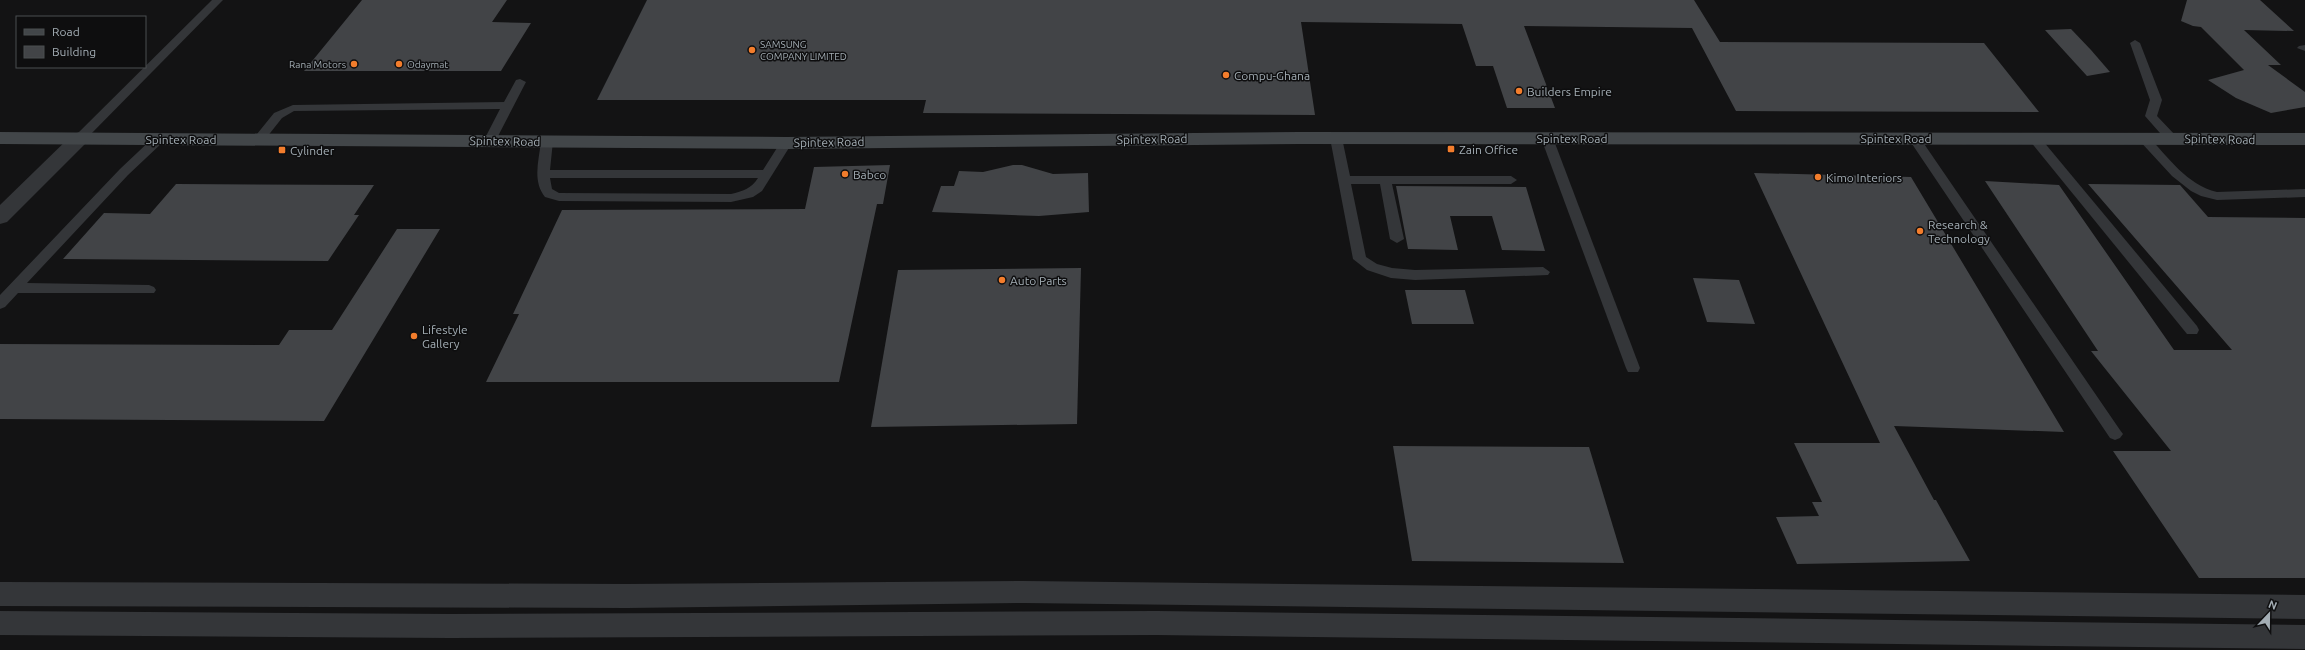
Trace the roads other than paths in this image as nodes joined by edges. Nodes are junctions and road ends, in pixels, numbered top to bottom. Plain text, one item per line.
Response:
1 (218, 0) edge
2 (2135, 43) dead end
3 (520, 82) dead end
4 (508, 105) junction
5 (0, 138) edge
6 (80, 138) junction
7 (159, 138) junction
8 (1336, 138) junction
9 (1547, 138) junction
10 (1914, 138) junction
11 (2034, 138) junction
12 (2143, 138) junction
13 (2171, 138) junction
14 (259, 139) junction
15 (2305, 139) edge
16 (490, 140) junction
17 (547, 141) junction
18 (786, 143) junction
19 (543, 174) junction
20 (768, 174) junction
21 (1344, 180) junction
22 (1385, 180) junction
23 (1511, 180) dead end
24 (2305, 193) edge
25 (0, 217) edge
26 (1397, 240) dead end
27 (1543, 272) dead end
28 (15, 288) junction
29 (149, 290) dead end
30 (0, 304) edge
31 (2192, 330) dead end
32 (1633, 368) dead end
33 (2115, 434) dead end
34 (0, 594) edge
35 (2305, 607) edge
36 (0, 623) edge
37 (2305, 637) edge

1 - 6 lane
2 - 13 lane
3 - 4 lane
4 - 14 lane
4 - 16 lane
5 - 6 main road, Spintex Road
6 - 7 main road, Spintex Road
6 - 25 street
7 - 14 main road, Spintex Road
7 - 28 lane
8 - 9 main road, Spintex Road
8 - 18 main road, Spintex Road
8 - 21 lane
9 - 10 main road, Spintex Road
9 - 32 lane
10 - 11 main road, Spintex Road
10 - 33 lane
11 - 12 main road, Spintex Road
11 - 31 lane
12 - 13 main road, Spintex Road
12 - 24 lane
13 - 15 main road, Spintex Road
14 - 16 main road, Spintex Road
16 - 17 main road, Spintex Road
17 - 18 main road, Spintex Road
17 - 19 lane
18 - 20 lane
19 - 20 lane
19 - 20 lane
21 - 22 lane
21 - 27 lane
22 - 23 lane
22 - 26 lane
28 - 29 lane
28 - 30 lane
34 - 35 street
36 - 37 street

